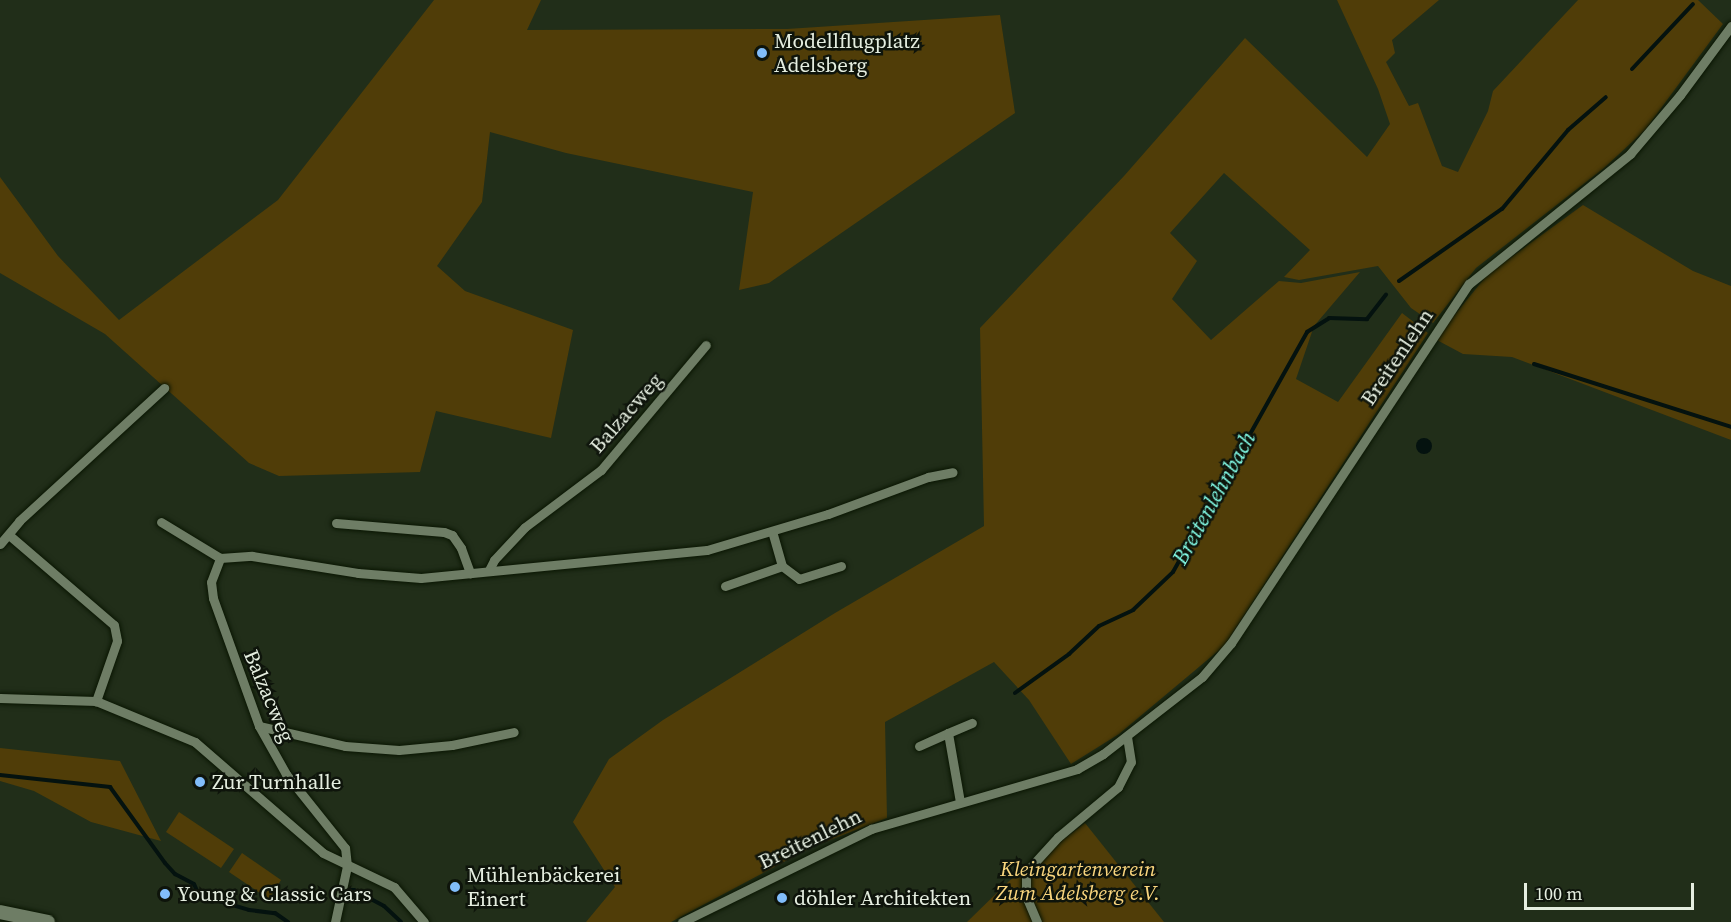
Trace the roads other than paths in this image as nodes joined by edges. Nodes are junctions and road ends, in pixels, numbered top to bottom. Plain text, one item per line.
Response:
1 (1731, 26) edge
2 (706, 345) dead end
3 (164, 388) dead end
4 (953, 472) dead end
5 (161, 522) dead end
6 (336, 522) dead end
7 (772, 532) junction
8 (9, 535) junction
9 (0, 544) edge
10 (220, 558) junction
11 (782, 566) junction
12 (841, 566) dead end
13 (489, 570) junction
14 (470, 573) junction
15 (725, 586) dead end
16 (0, 699) edge
17 (96, 701) junction
18 (972, 723) dead end
19 (259, 726) junction
20 (513, 732) dead end
21 (948, 733) junction
22 (1127, 736) junction
23 (919, 746) dead end
24 (960, 802) junction
25 (347, 866) junction
26 (0, 912) edge
27 (48, 922) edge
28 (335, 922) edge
29 (424, 922) edge
30 (682, 922) edge
31 (1037, 922) edge

1 - 22 street, Breitenlehn
2 - 13 street, Balzacweg
3 - 8 street
4 - 7 street
5 - 10 street
6 - 14 street
7 - 11 street
7 - 13 street
8 - 9 street
8 - 17 street
10 - 14 street
10 - 19 street, Balzacweg
11 - 12 street
11 - 15 street
13 - 14 street
16 - 17 street
17 - 25 street
18 - 21 street
19 - 20 street
19 - 25 street, Balzacweg
21 - 23 street
21 - 24 street
22 - 24 street, Breitenlehn
22 - 31 street
24 - 30 street, Breitenlehn
25 - 28 street
25 - 29 street
26 - 27 street

